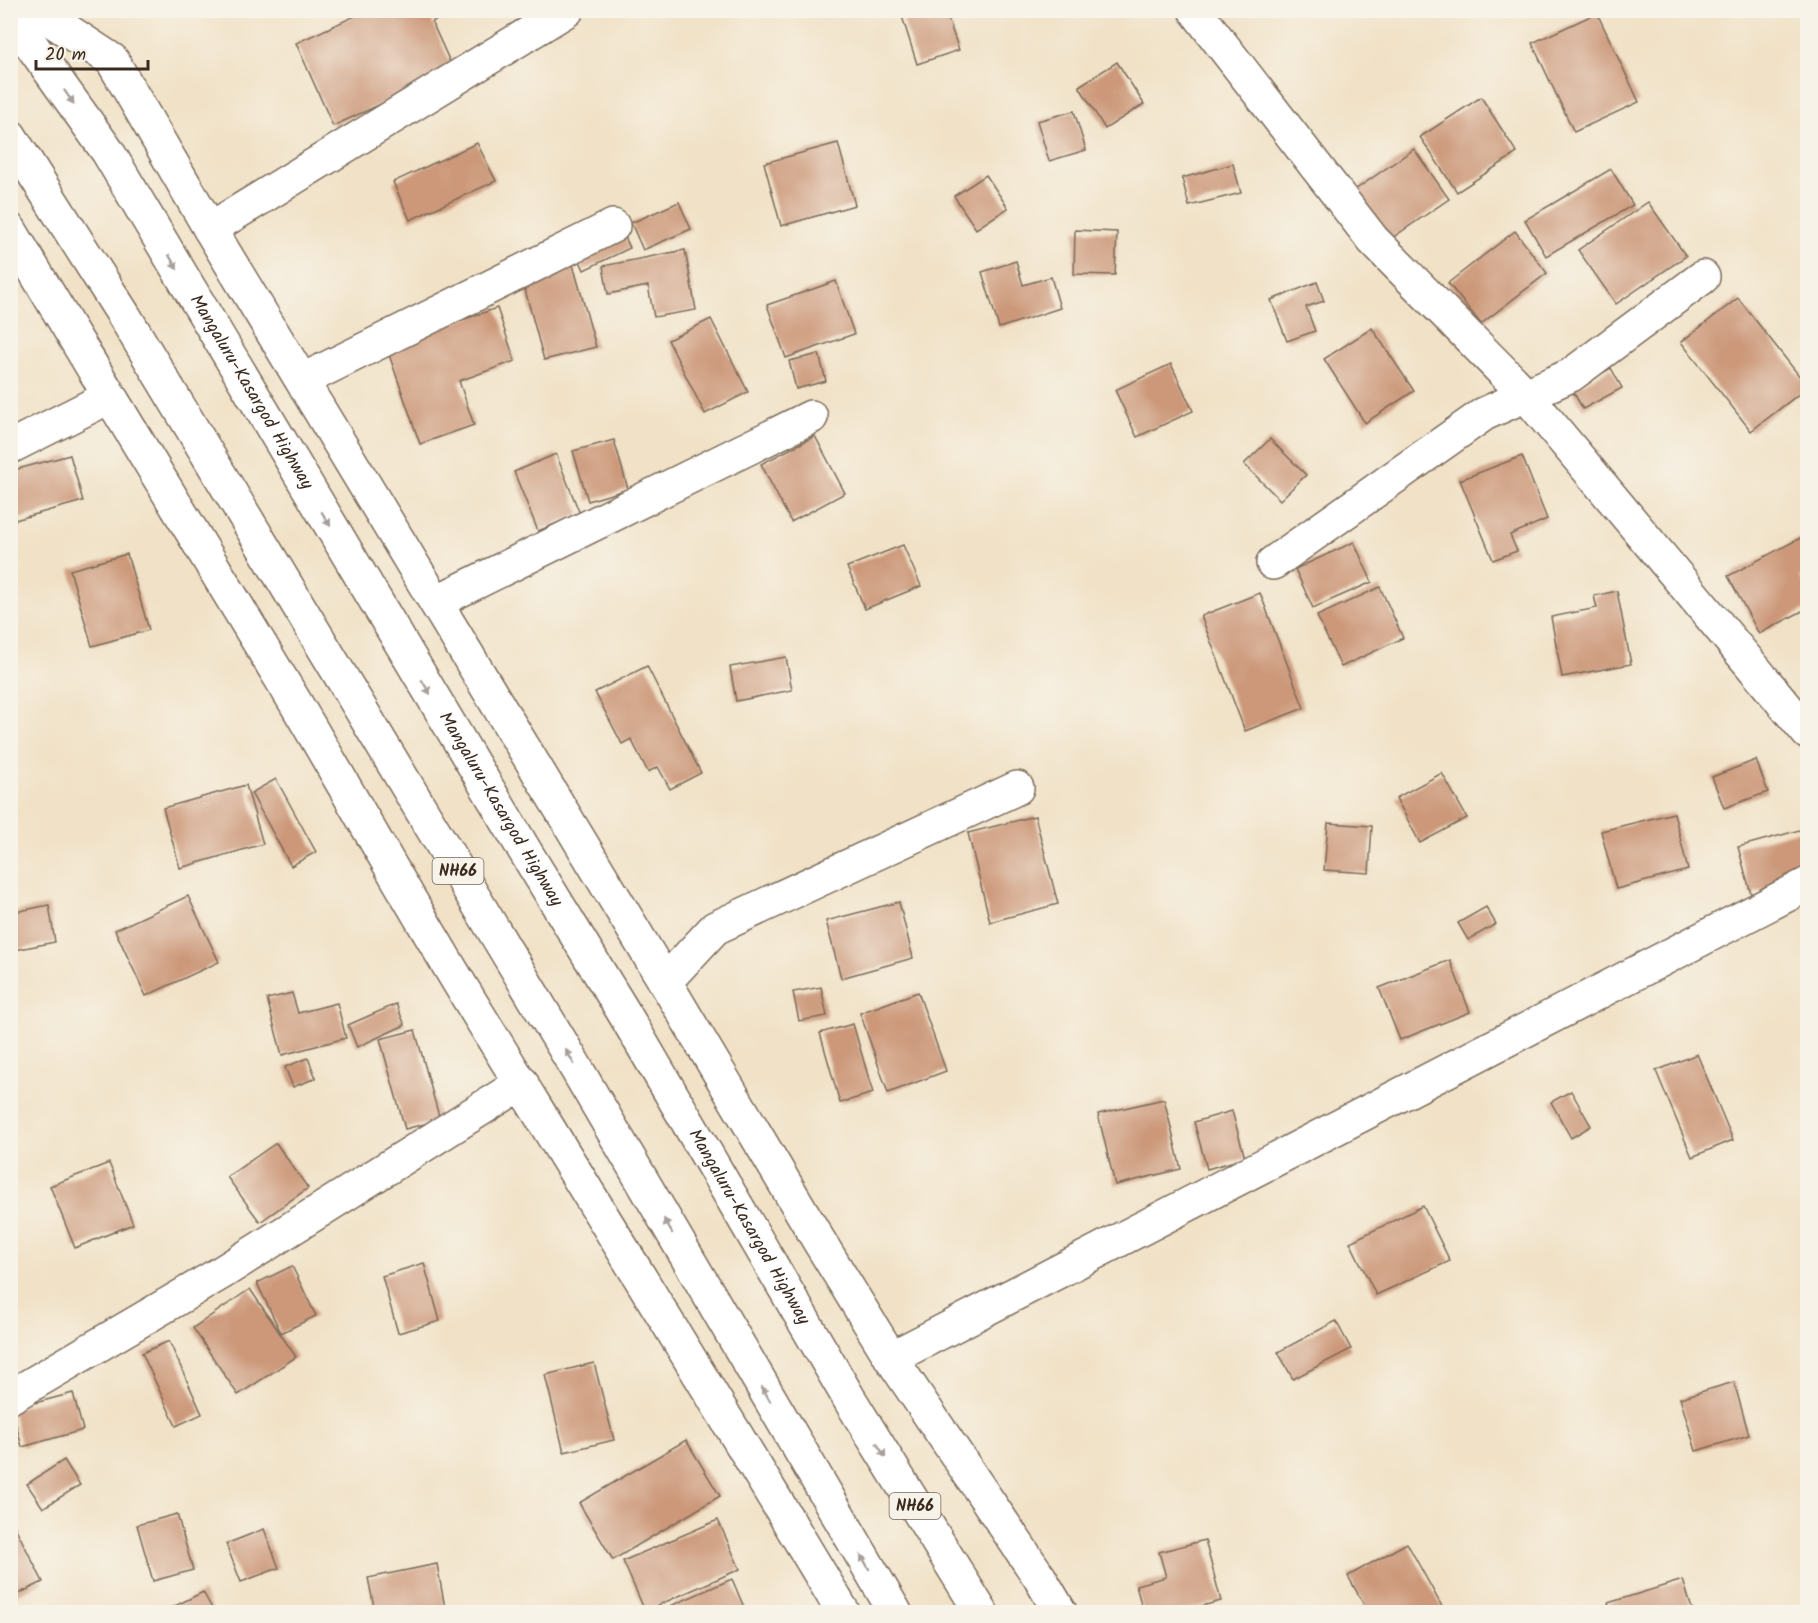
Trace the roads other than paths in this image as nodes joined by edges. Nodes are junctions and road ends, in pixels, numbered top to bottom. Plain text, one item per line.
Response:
1 (36, 10) edge
2 (567, 10) edge
3 (1195, 10) edge
4 (10, 15) edge
5 (10, 136) edge
6 (613, 226) dead end
7 (210, 229) junction
8 (10, 230) edge
9 (1703, 277) dead end
10 (303, 381) junction
11 (1526, 394) junction
12 (109, 397) junction
13 (811, 417) dead end
14 (10, 447) edge
15 (1274, 563) dead end
16 (436, 602) junction
17 (1808, 733) edge
18 (1017, 788) dead end
19 (1808, 884) edge
20 (664, 980) junction
21 (522, 1083) junction
22 (891, 1358) junction
23 (10, 1396) edge
24 (840, 1612) edge
25 (895, 1612) edge
26 (981, 1612) edge
27 (1060, 1612) edge

1 - 7 main road
2 - 7 main road
3 - 11 main road
4 -> 26 main road, Mangaluru-Kasargod Highway / NH66
25 -> 5 main road, NH66
6 - 10 main road
7 - 10 main road
8 - 12 main road
9 - 11 main road
10 - 16 main road
11 - 15 main road
11 - 17 main road
12 - 14 main road
12 - 21 main road
13 - 16 main road
16 - 20 main road
18 - 20 main road
19 - 22 main road
20 - 22 main road
21 - 23 main road
21 - 24 main road
22 - 27 main road

